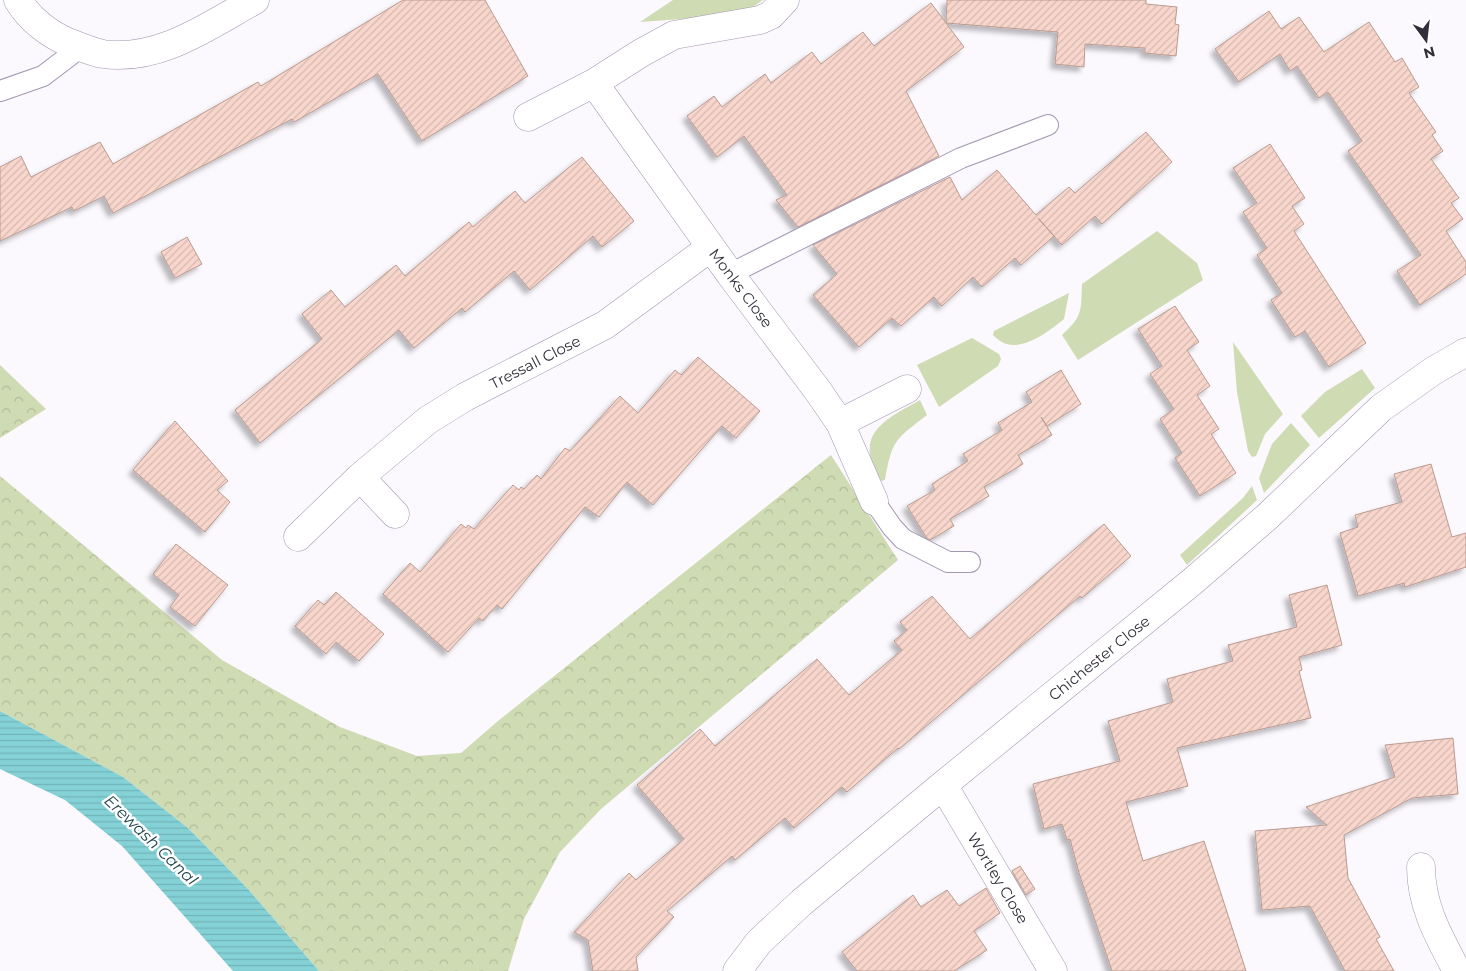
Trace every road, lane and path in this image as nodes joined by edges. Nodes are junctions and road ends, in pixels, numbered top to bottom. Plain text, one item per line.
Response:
1 (18, 0) edge
2 (255, 0) edge
3 (785, 0) edge
4 (82, 47) junction
5 (594, 83) junction
6 (0, 91) edge
7 (528, 117) dead end
8 (1048, 125) dead end
9 (711, 247) junction
10 (730, 274) junction
11 (1466, 352) edge
12 (907, 388) dead end
13 (840, 423) junction
14 (360, 476) junction
15 (874, 501) joint
16 (395, 514) dead end
17 (298, 537) dead end
18 (970, 562) dead end
19 (943, 785) junction
20 (1421, 867) dead end
21 (737, 971) edge
22 (1053, 971) edge
23 (1457, 971) edge

1 - 4 street
2 - 4 street
3 - 5 street
4 - 6 lane
5 - 7 street
5 - 9 street, Monks Close
8 - 10 lane
9 - 10 street, Monks Close
9 - 14 street, Tressall Close
10 - 13 street, Monks Close
11 - 19 street, Chichester Close
12 - 13 street
13 - 15 street, Monks Close
14 - 16 street
14 - 17 street, Tressall Close
15 - 18 lane
19 - 21 street, Chichester Close
19 - 22 street, Wortley Close
20 - 23 street

